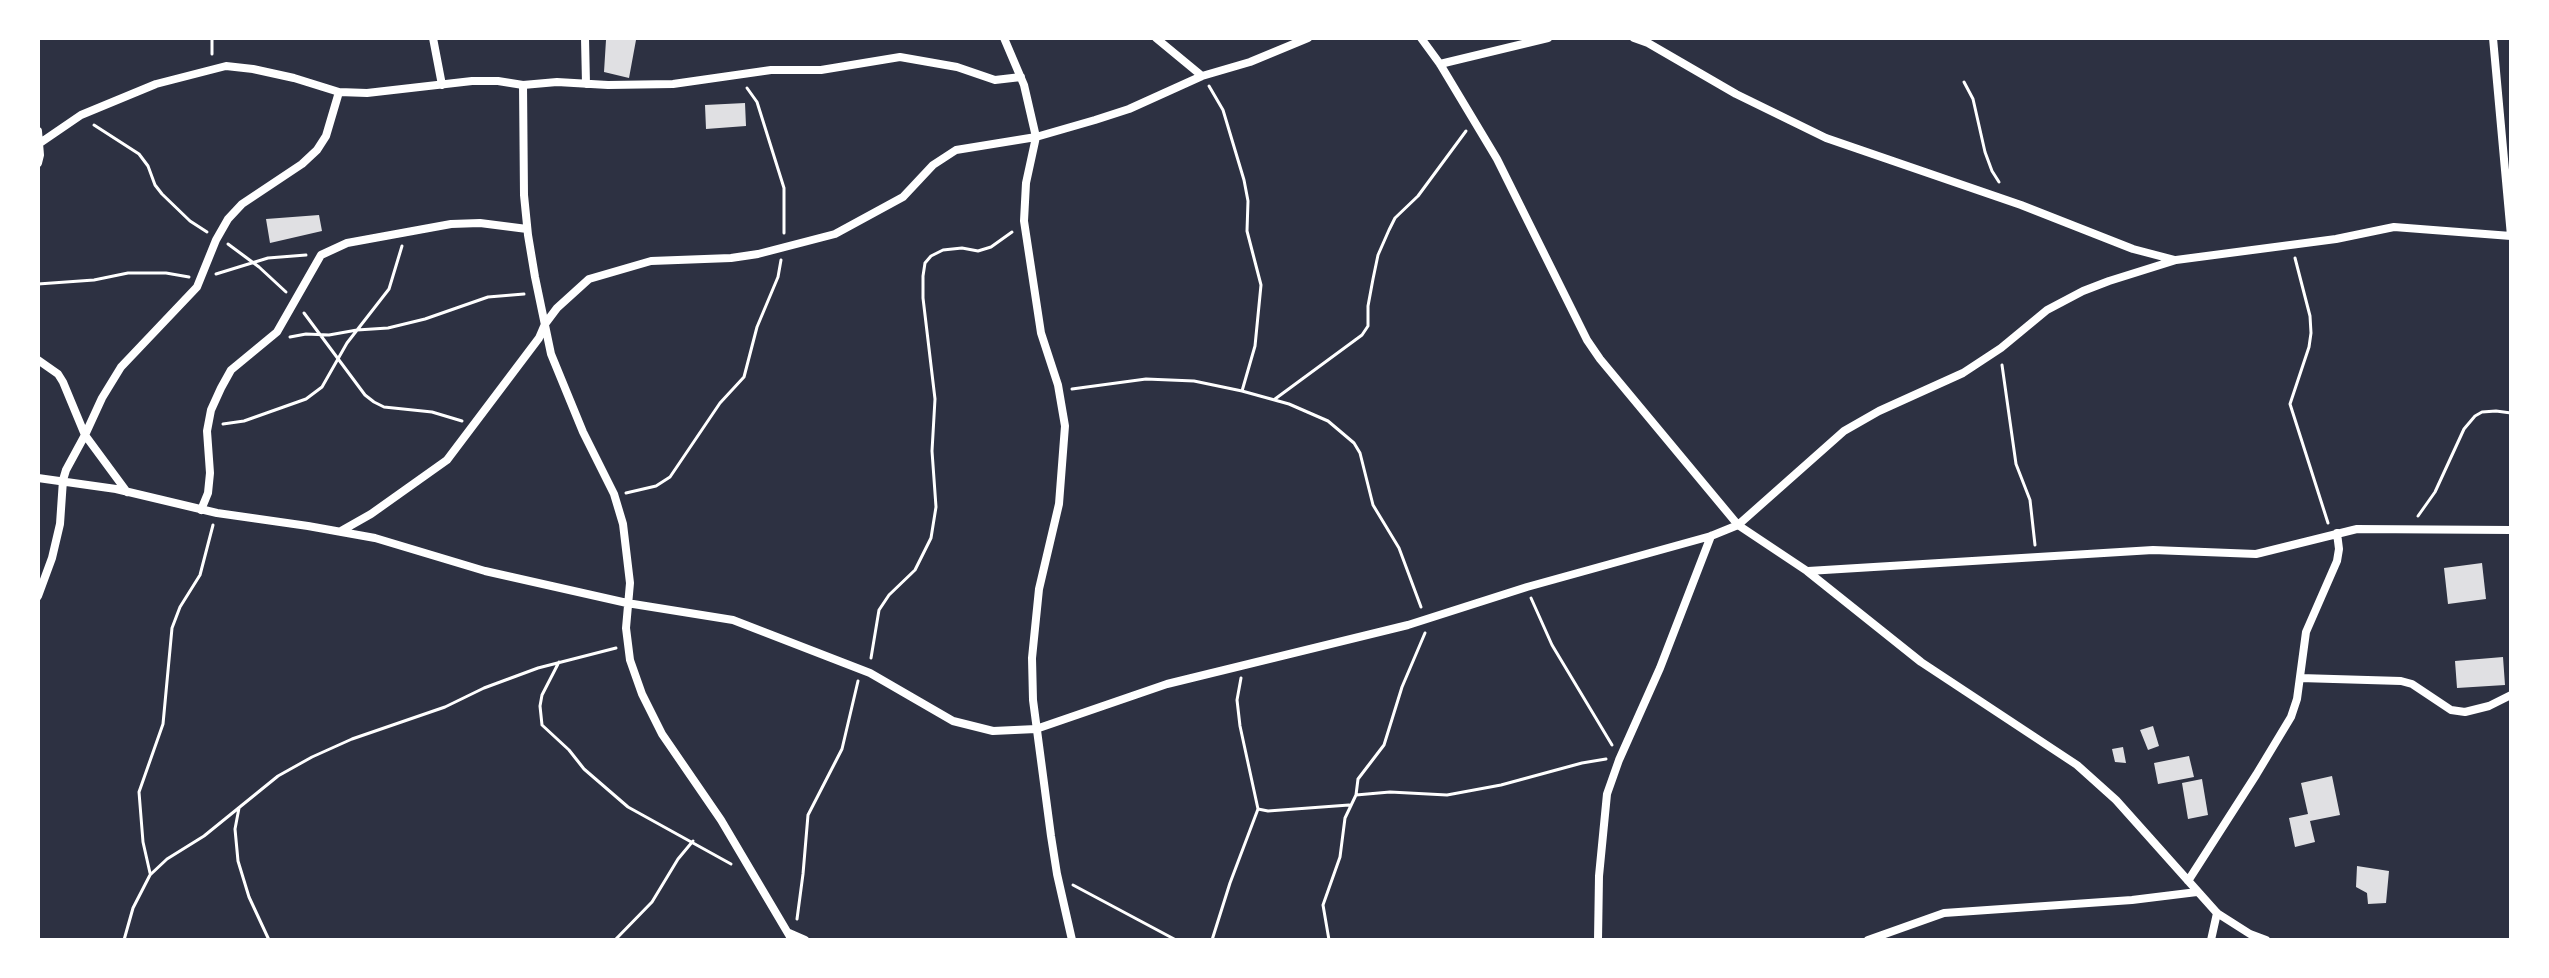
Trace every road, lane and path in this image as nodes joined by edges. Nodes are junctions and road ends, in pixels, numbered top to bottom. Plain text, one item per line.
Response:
1 (433, 38) edge
2 (585, 38) edge
3 (1004, 38) edge
4 (1156, 38) edge
5 (1308, 38) edge
6 (1421, 38) edge
7 (1548, 38) edge
8 (1634, 38) edge
9 (2493, 38) edge
10 (1440, 64) junction
11 (730, 75) junction
12 (1202, 76) junction
13 (1021, 77) junction
14 (1964, 82) dead end
15 (586, 84) junction
16 (442, 85) junction
17 (523, 85) junction
18 (339, 92) junction
19 (78, 116) junction
20 (1473, 122) junction
21 (38, 131) edge
22 (1036, 137) junction
23 (40, 143) junction
24 (38, 163) edge
25 (2021, 205) junction
26 (1024, 221) junction
27 (527, 229) junction
28 (406, 230) junction
29 (2511, 236) edge
30 (217, 237) junction
31 (2291, 244) junction
32 (782, 248) junction
33 (321, 255) junction
34 (2176, 260) junction
35 (255, 263) junction
36 (203, 276) junction
37 (38, 284) edge
38 (540, 297) junction
39 (294, 299) junction
40 (545, 324) junction
41 (357, 330) junction
42 (320, 334) junction
43 (267, 340) junction
44 (2001, 348) junction
45 (38, 360) edge
46 (339, 360) junction
47 (1060, 391) junction
48 (1242, 391) junction
49 (1273, 400) junction
50 (2511, 413) edge
51 (209, 423) junction
52 (472, 427) junction
53 (85, 435) junction
54 (38, 478) edge
55 (63, 480) junction
56 (127, 492) junction
57 (614, 494) junction
58 (201, 510) junction
59 (217, 513) junction
60 (1738, 525) junction
61 (2408, 528) junction
62 (2511, 530) edge
63 (340, 531) junction
64 (2335, 534) junction
65 (1711, 536) junction
66 (2034, 557) junction
67 (1807, 571) junction
68 (1527, 587) junction
69 (38, 596) edge
70 (627, 603) junction
71 (1425, 619) junction
72 (628, 645) junction
73 (559, 662) junction
74 (1245, 666) junction
75 (865, 672) junction
76 (2300, 678) junction
77 (2511, 695) edge
78 (1036, 729) junction
79 (1620, 757) junction
80 (1356, 795) junction
81 (1351, 805) junction
82 (239, 808) junction
83 (1258, 809) junction
84 (693, 841) junction
85 (751, 872) junction
86 (1057, 874) junction
87 (150, 875) junction
88 (2188, 881) junction
89 (2197, 892) junction
90 (2217, 913) junction
91 (791, 936) edge
92 (124, 940) edge
93 (269, 940) edge
94 (615, 940) edge
95 (805, 940) edge
96 (1072, 940) edge
97 (1176, 940) edge
98 (1212, 940) edge
99 (1329, 940) edge
100 (1598, 940) edge
101 (1868, 940) edge
102 (2211, 940) edge
103 (2266, 940) edge

1 - 16 street
2 - 15 street
3 - 13 street
4 - 12 street
5 - 12 street
6 - 10 street
7 - 10 street
8 - 25 street
9 - 29 street
10 - 20 street
11 - 13 street
11 - 15 street
11 - 32 path
12 - 22 street
12 - 48 path
13 - 22 street
14 - 25 path
15 - 17 street
16 - 17 street
16 - 18 street
17 - 27 street
18 - 19 street
18 - 30 street
19 - 23 street
19 - 30 path
20 - 49 path
20 - 60 street
21 - 23 street
22 - 26 street
22 - 32 street
23 - 24 street
25 - 34 street
26 - 47 street
26 - 75 path
27 - 28 street
27 - 38 street
28 - 33 street
28 - 41 path
29 - 31 street
30 - 35 path
30 - 36 street
31 - 34 street
31 - 64 path
32 - 40 street
32 - 57 path
33 - 35 path
33 - 39 street
34 - 44 street
35 - 36 path
35 - 39 path
36 - 37 path
36 - 53 street
38 - 40 street
38 - 41 path
39 - 42 path
39 - 43 street
40 - 52 street
40 - 57 street
41 - 42 path
41 - 46 path
42 - 43 path
42 - 46 path
43 - 51 street
44 - 60 street
44 - 66 path
45 - 53 street
46 - 51 path
46 - 52 path
47 - 48 path
47 - 78 street
48 - 49 path
49 - 71 path
50 - 61 path
51 - 58 street
52 - 63 street
53 - 55 street
53 - 56 street
54 - 55 street
55 - 56 street
55 - 69 street
56 - 58 street
57 - 70 street
58 - 59 street
59 - 63 street
59 - 87 path
60 - 65 street
60 - 67 street
61 - 62 street
61 - 64 street
63 - 70 street
64 - 66 street
64 - 76 street
65 - 68 street
65 - 79 street
66 - 67 street
67 - 88 street
68 - 71 street
68 - 79 path
70 - 72 street
70 - 75 street
71 - 74 street
71 - 80 path
72 - 73 path
72 - 85 street
73 - 82 path
73 - 84 path
74 - 78 street
74 - 83 path
75 - 78 street
75 - 91 path
76 - 77 street
76 - 88 street
78 - 86 street
79 - 80 path
79 - 100 street
80 - 81 path
81 - 83 path
81 - 99 path
82 - 87 path
82 - 93 path
83 - 98 path
84 - 85 path
84 - 94 path
85 - 91 street
86 - 96 street
86 - 97 path
87 - 92 path
88 - 89 street
89 - 90 street
89 - 101 street
90 - 102 street
90 - 103 street
91 - 95 street

